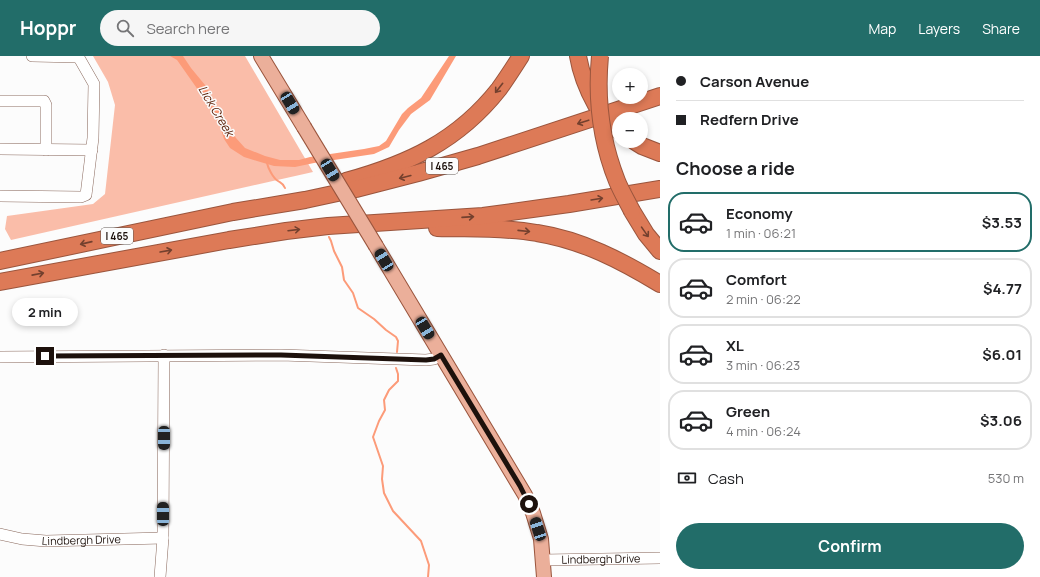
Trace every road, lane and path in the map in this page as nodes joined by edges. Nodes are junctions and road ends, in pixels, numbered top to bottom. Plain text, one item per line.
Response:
1 (32, 56) edge
2 (78, 56) edge
3 (261, 56) edge
4 (521, 56) edge
5 (578, 56) edge
6 (600, 56) edge
7 (655, 98) edge
8 (0, 100) edge
9 (612, 124) edge
10 (647, 148) edge
11 (0, 149) edge
12 (46, 150) junction
13 (92, 150) junction
14 (660, 153) edge
15 (660, 188) edge
16 (1, 198) edge
17 (233, 212) junction
18 (402, 221) junction
19 (660, 251) edge
20 (0, 261) edge
21 (0, 282) edge
22 (660, 284) edge
23 (164, 355) junction
24 (441, 355) junction
25 (0, 357) edge
26 (0, 534) edge
27 (163, 538) junction
28 (660, 558) edge
29 (543, 560) junction
30 (160, 577) edge
31 (544, 577) edge

1 - 2 street
2 - 13 street
3 - 24 main road, bridge
4 -> 17 highway
5 - 9 highway, bridge
6 -> 19 highway, bridge
7 -> 17 highway, I 465
8 - 12 street
10 - 14 highway
11 - 12 street
12 - 13 street
13 - 16 street
18 -> 15 highway, I 465
17 -> 20 highway, I 465
21 -> 18 highway, I 465
18 -> 22 highway
23 - 24 street
23 - 25 street
23 - 27 street
24 - 29 main road
26 - 27 street, Lindbergh Drive
27 - 30 street
28 - 29 street, Lindbergh Drive
29 - 31 main road

